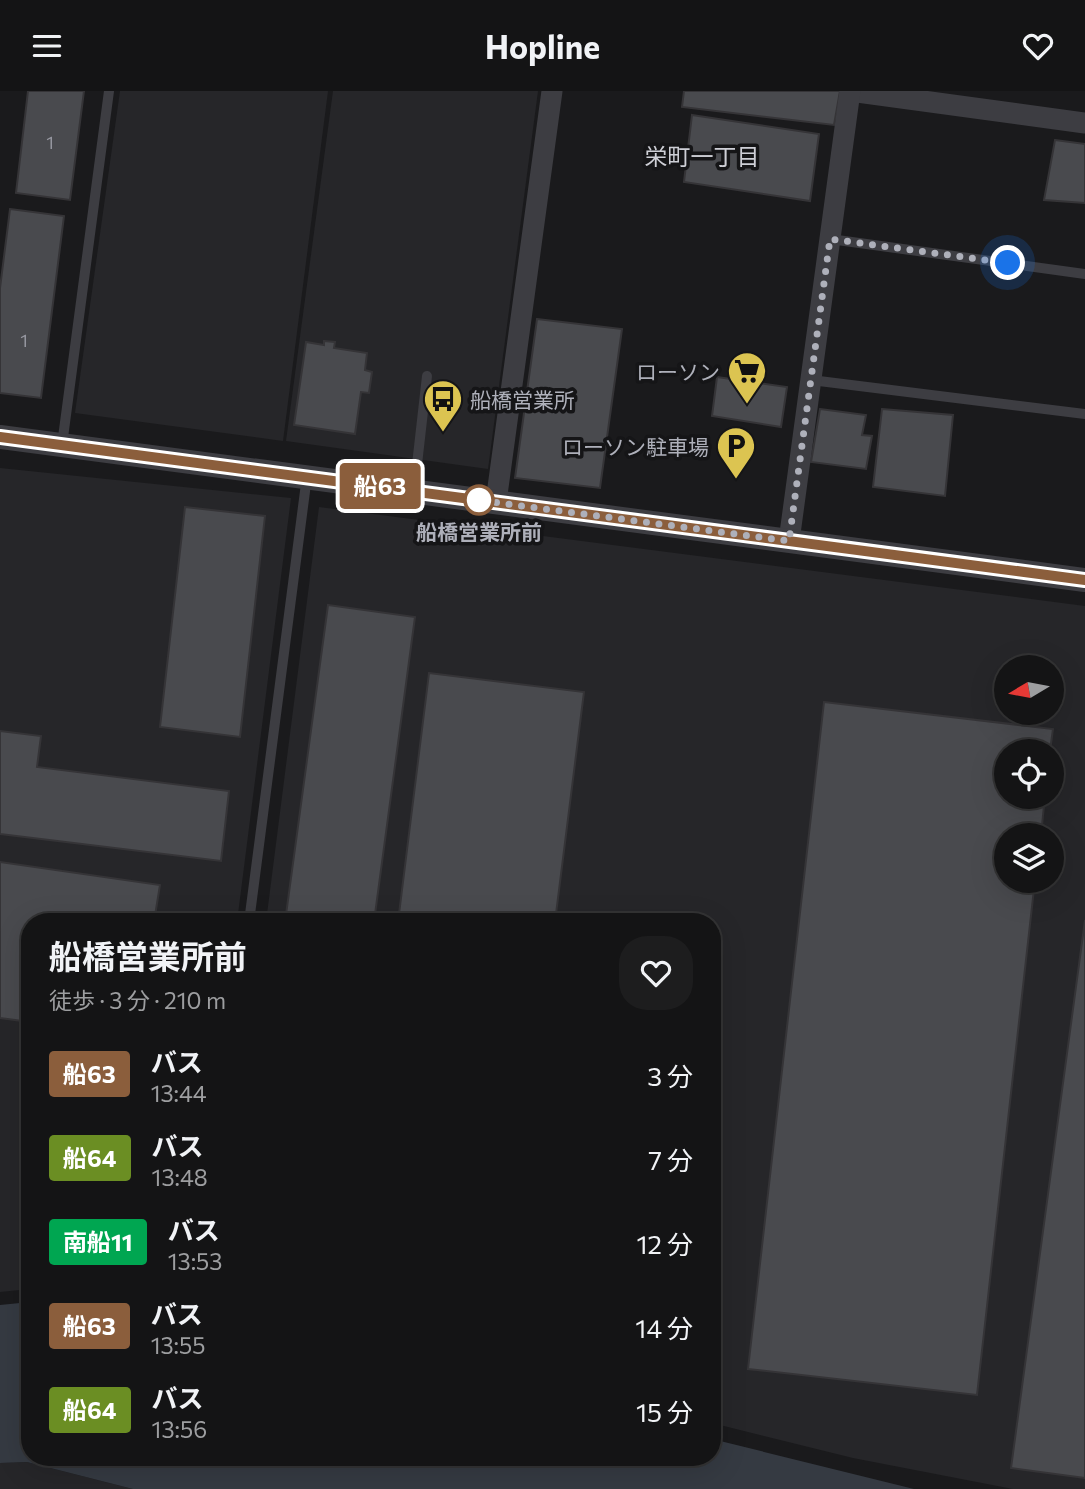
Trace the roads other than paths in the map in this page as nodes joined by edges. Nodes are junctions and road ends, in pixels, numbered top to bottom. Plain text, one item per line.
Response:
1 (109, 91) edge
2 (552, 91) edge
3 (850, 91) edge
4 (1085, 123) edge
5 (830, 239) junction
6 (1085, 274) edge
7 (427, 376) dead end
8 (811, 380) junction
9 (1085, 414) edge
10 (0, 437) edge
11 (62, 445) junction
12 (307, 476) junction
13 (414, 491) junction
14 (496, 502) junction
15 (789, 541) junction
16 (1085, 580) edge
17 (250, 913) edge

1 - 11 lane
2 - 14 street
3 - 4 street
3 - 5 street
5 - 6 lane
5 - 8 street
7 - 13 lane
8 - 9 lane
8 - 15 street
10 - 11 street
11 - 12 street
12 - 13 street
12 - 17 lane
13 - 14 street
14 - 15 street
15 - 16 street

